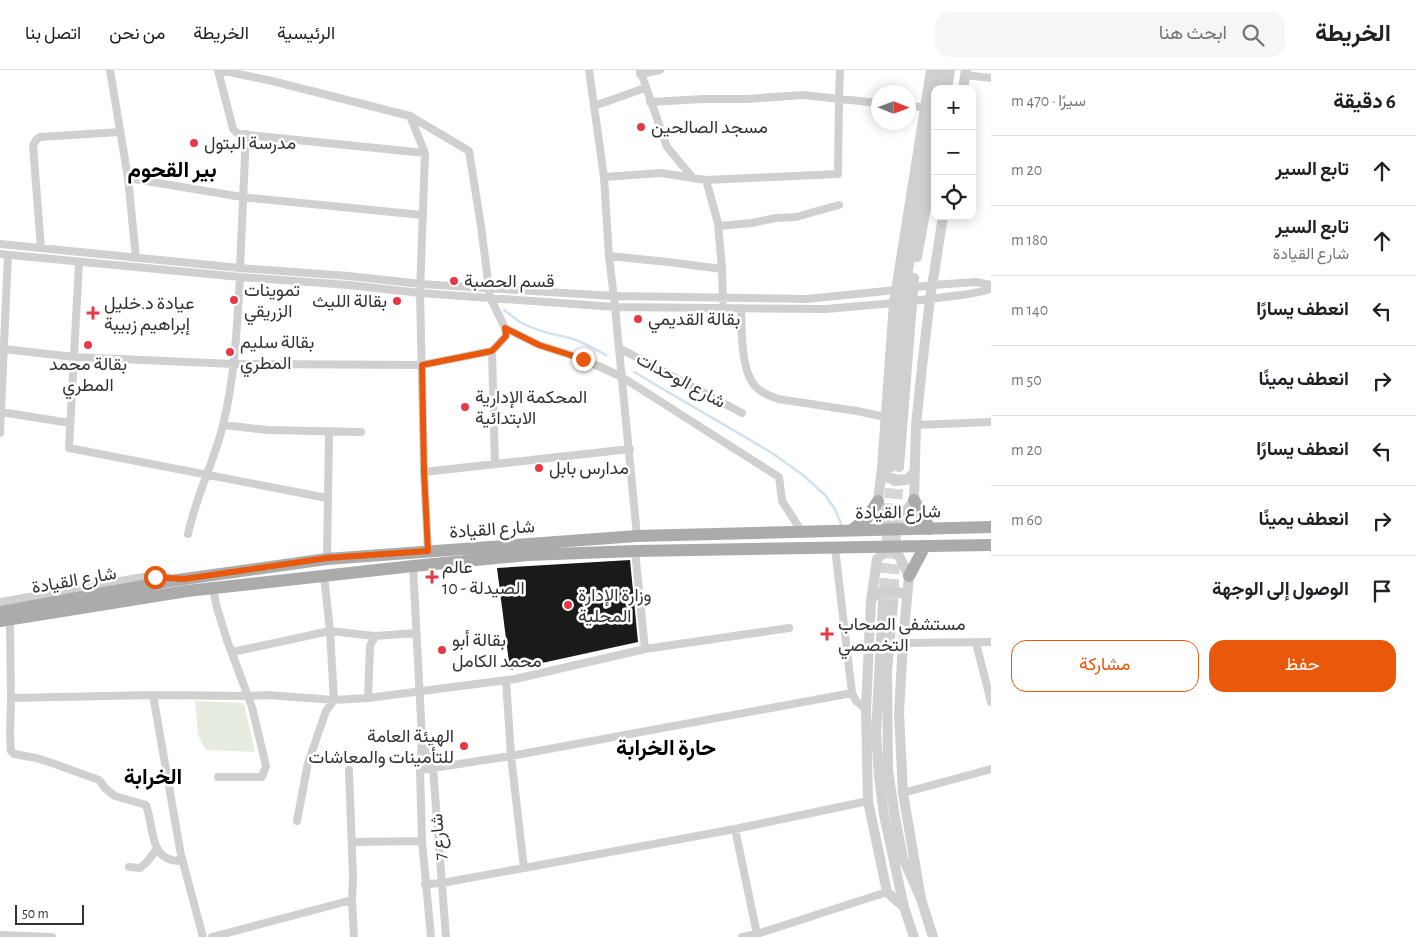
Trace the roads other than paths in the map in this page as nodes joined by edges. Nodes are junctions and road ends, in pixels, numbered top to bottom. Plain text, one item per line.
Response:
1 (110, 70) edge
2 (219, 70) edge
3 (589, 70) edge
4 (660, 70) edge
5 (840, 70) edge
6 (931, 70) edge
7 (940, 70) edge
8 (950, 70) edge
9 (640, 72) edge
10 (966, 72) edge
11 (991, 78) edge
12 (938, 85) edge
13 (948, 85) edge
14 (964, 85) edge
15 (645, 88) junction
16 (838, 99) junction
17 (650, 102) junction
18 (871, 102) edge
19 (594, 106) junction
20 (916, 106) edge
21 (924, 107) junction
22 (410, 116) junction
23 (931, 128) edge
24 (120, 132) junction
25 (246, 134) junction
26 (425, 153) junction
27 (932, 175) edge
28 (604, 177) junction
29 (128, 178) junction
30 (693, 178) junction
31 (706, 180) junction
32 (242, 197) junction
33 (839, 205) dead end
34 (422, 215) junction
35 (942, 220) edge
36 (719, 226) junction
37 (0, 244) edge
38 (40, 248) junction
39 (4, 255) edge
40 (609, 256) junction
41 (136, 258) junction
42 (79, 263) junction
43 (722, 269) junction
44 (240, 272) junction
45 (421, 284) junction
46 (932, 285) junction
47 (991, 286) edge
48 (489, 287) junction
49 (896, 290) junction
50 (420, 293) junction
51 (614, 296) junction
52 (490, 297) junction
53 (723, 298) junction
54 (930, 299) junction
55 (894, 303) junction
56 (616, 307) junction
57 (723, 308) junction
58 (741, 308) junction
59 (505, 328) junction
60 (619, 348) junction
61 (4, 350) junction
62 (492, 351) junction
63 (74, 357) junction
64 (234, 364) junction
65 (422, 365) junction
66 (622, 377) junction
67 (1, 412) edge
68 (742, 413) dead end
69 (885, 417) junction
70 (991, 422) edge
71 (70, 423) junction
72 (223, 425) junction
73 (916, 425) junction
74 (329, 432) junction
75 (361, 432) dead end
76 (0, 433) edge
77 (630, 449) junction
78 (494, 464) junction
79 (891, 467) junction
80 (424, 472) junction
81 (915, 472) junction
82 (207, 476) junction
83 (327, 498) junction
84 (914, 500) junction
85 (878, 501) junction
86 (991, 527) edge
87 (930, 529) junction
88 (852, 530) junction
89 (892, 530) junction
90 (802, 532) junction
91 (188, 534) dead end
92 (637, 536) junction
93 (991, 545) edge
94 (892, 546) junction
95 (925, 546) junction
96 (834, 548) junction
97 (428, 551) junction
98 (636, 551) junction
99 (327, 558) junction
100 (413, 566) junction
101 (324, 575) junction
102 (909, 576) junction
103 (185, 585) junction
104 (213, 588) junction
105 (907, 596) junction
106 (871, 601) junction
107 (4, 616) edge
108 (789, 628) dead end
109 (330, 631) junction
110 (416, 633) junction
111 (375, 636) junction
112 (991, 642) edge
113 (903, 643) junction
114 (976, 643) junction
115 (646, 649) junction
116 (232, 652) junction
117 (506, 680) junction
118 (419, 692) junction
119 (852, 693) junction
120 (153, 695) junction
121 (248, 696) junction
122 (11, 698) junction
123 (368, 698) junction
124 (334, 700) junction
125 (991, 702) edge
126 (866, 709) junction
127 (422, 739) junction
128 (511, 756) junction
129 (433, 768) junction
130 (991, 769) edge
131 (349, 770) dead end
132 (420, 770) junction
133 (218, 777) dead end
134 (903, 793) junction
135 (868, 802) junction
136 (297, 821) dead end
137 (735, 829) junction
138 (352, 842) junction
139 (422, 842) junction
140 (156, 850) junction
141 (182, 861) junction
142 (129, 867) dead end
143 (524, 868) junction
144 (442, 883) junction
145 (425, 884) junction
146 (887, 892) junction
147 (921, 899) junction
148 (352, 900) junction
149 (904, 907) junction
150 (756, 934) junction
151 (0, 935) edge
152 (52, 937) edge
153 (203, 937) edge
154 (212, 937) edge
155 (354, 937) edge
156 (431, 937) edge
157 (446, 937) edge
158 (742, 937) edge
159 (914, 937) edge
160 (933, 937) edge

1 - 24 street
2 - 22 street
2 - 25 street
3 - 19 street
4 - 9 street
5 - 16 street
6 - 21 street
7 - 12 street
8 - 13 street
9 - 15 street
10 - 11 street
10 - 14 street
15 - 17 street
15 - 19 street
16 - 17 street
16 - 18 street
16 - 31 street
17 - 30 street
19 - 28 street
20 - 21 street
21 - 49 street
22 - 26 street
22 - 48 street
23 - 79 street
24 - 29 street
24 - 38 street
25 - 26 street
25 - 32 street
26 - 34 street
27 - 79 street
28 - 30 street
28 - 40 street
29 - 32 street
29 - 41 street
30 - 31 street
31 - 36 street
32 - 34 street
32 - 44 street
33 - 36 street
34 - 45 street
35 - 46 street
36 - 43 street
37 - 38 street
38 - 41 street
39 - 42 street
39 - 61 street
40 - 43 street
40 - 51 street
41 - 44 street
42 - 44 street
42 - 63 street
43 - 53 street
44 - 45 street
44 - 50 street
44 - 64 street
45 - 48 street
45 - 50 street
46 - 47 street
46 - 49 street, bridge
46 - 54 street
47 - 54 street
48 - 51 street
48 - 52 street
49 - 53 street
49 - 55 street
50 - 52 street
50 - 65 street
51 - 53 street
51 - 56 street
52 - 56 street
52 - 59 street
53 - 57 street
54 - 55 street, bridge
54 - 73 street
55 - 58 street
55 - 69 street
56 - 57 street
56 - 60 street
57 - 58 street
58 - 69 street
59 - 62 street
59 - 66 street
60 - 66 street
60 - 68 street, شارع الوحدات
61 - 63 street
61 - 67 street
62 - 65 street
62 - 78 street
63 - 64 street
63 - 71 street
64 - 65 street
64 - 72 street
65 - 80 street
66 - 77 street
66 - 90 street
67 - 71 street
67 - 76 street
69 - 79 street
70 - 73 street
71 - 82 street
72 - 74 street
72 - 82 street
73 - 81 street
74 - 75 street
74 - 83 street
77 - 78 street
77 - 92 street
78 - 80 street
79 - 81 street
79 - 85 street
80 - 97 street
81 - 84 street
82 - 83 street
82 - 91 street
83 - 99 street
84 - 87 main road
84 - 89 street
85 - 88 main road
85 - 89 street
86 - 87 main road, شارع القيادة
87 - 89 main road, شارع القيادة
88 - 89 main road, شارع القيادة
88 - 90 main road, شارع القيادة
90 - 92 main road, شارع القيادة
92 - 97 main road, شارع القيادة
93 - 95 main road, شارع القيادة
94 - 95 main road, شارع القيادة
94 - 96 main road, شارع القيادة
94 - 102 street
94 - 106 street
95 - 102 main road
96 - 98 main road, شارع القيادة
96 - 119 street
97 - 99 main road, شارع القيادة
98 - 100 main road, شارع القيادة
98 - 115 street
99 - 103 main road, شارع القيادة
100 - 101 main road, شارع القيادة
100 - 110 street, شارع 7
101 - 104 main road, شارع القيادة
101 - 109 street
102 - 105 street
103 - 104 main road, شارع القيادة
103 - 107 main road, شارع القيادة
104 - 116 street
105 - 106 street
105 - 113 street
106 - 126 street
107 - 122 street
108 - 115 street
109 - 111 street
109 - 116 street
109 - 124 street
110 - 111 street
110 - 118 street, شارع 7
111 - 123 street
112 - 114 street
113 - 114 street
113 - 134 street
114 - 125 street
115 - 117 street
116 - 121 street
117 - 118 street
117 - 128 street
118 - 123 street
118 - 127 street, شارع 7
119 - 126 street
119 - 128 street
120 - 121 street
120 - 122 street
120 - 141 street
121 - 124 street
121 - 133 street
122 - 140 street
123 - 124 street
124 - 136 street
126 - 135 street
127 - 129 street, شارع 7
127 - 132 street, شارع 7
128 - 129 street
128 - 143 street
129 - 132 street
129 - 144 street, شارع 7
130 - 134 street
131 - 138 street
132 - 139 street, شارع 7
134 - 147 street
135 - 137 street
135 - 146 street
137 - 143 street
137 - 150 street
138 - 139 street
138 - 148 street
139 - 145 street, شارع 7
140 - 141 street
140 - 142 street
141 - 153 street
143 - 144 street
144 - 145 street
144 - 157 street, شارع 7
145 - 156 street, شارع 7
146 - 149 street
146 - 150 street
147 - 149 street
147 - 160 street
148 - 154 street
148 - 155 street
149 - 159 street
150 - 158 street
151 - 152 street

